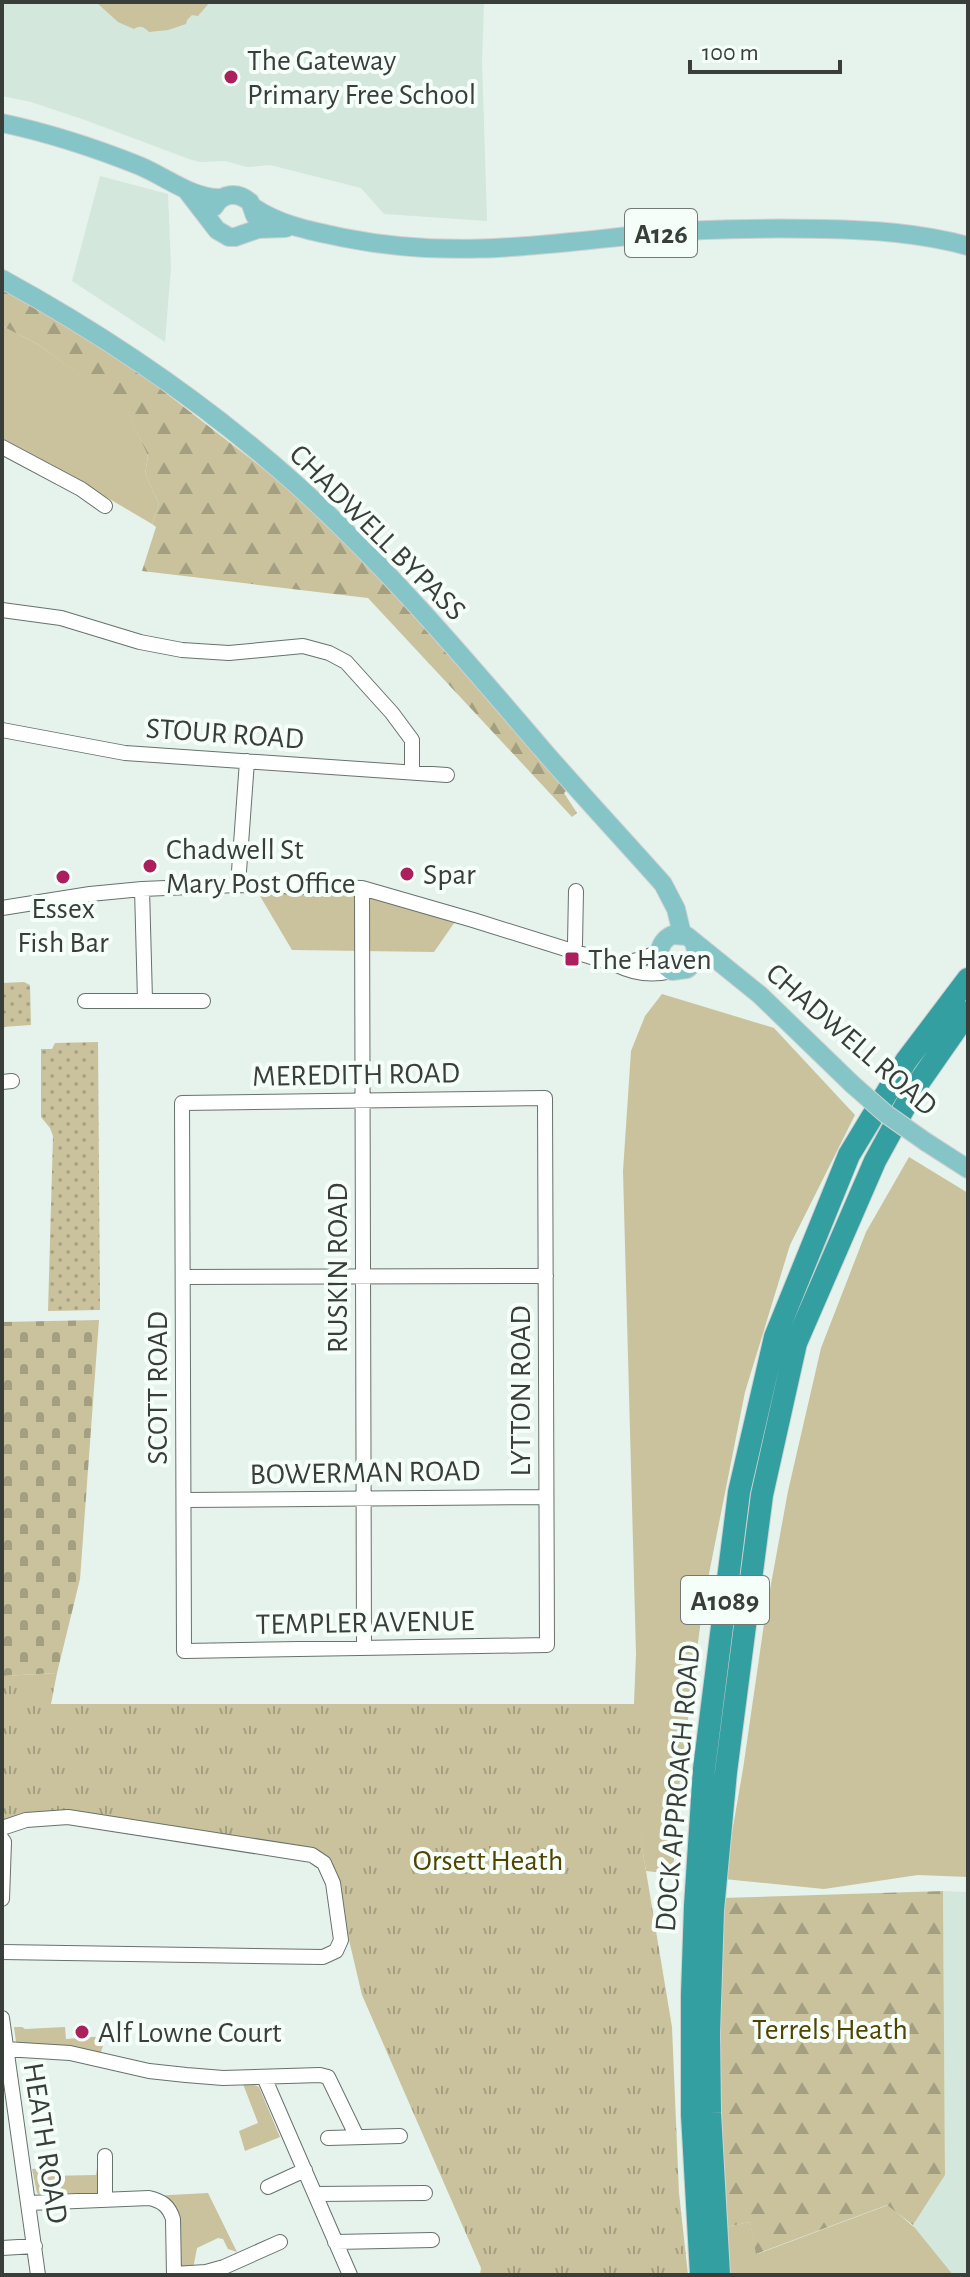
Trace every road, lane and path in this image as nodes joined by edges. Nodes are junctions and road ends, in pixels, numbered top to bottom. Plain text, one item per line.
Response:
1 (2, 123) edge
2 (185, 188) junction
3 (221, 198) junction
4 (253, 207) junction
5 (297, 228) junction
6 (217, 230) junction
7 (247, 232) junction
8 (968, 246) edge
9 (2, 279) edge
10 (2, 447) edge
11 (105, 506) dead end
12 (2, 610) edge
13 (2, 730) edge
14 (247, 761) junction
15 (412, 772) junction
16 (447, 776) dead end
17 (663, 884) junction
18 (238, 885) junction
19 (362, 888) junction
20 (142, 889) junction
21 (580, 897) dead end
22 (2, 908) edge
23 (688, 939) junction
24 (661, 946) junction
25 (573, 952) junction
26 (617, 965) junction
27 (691, 966) junction
28 (672, 971) junction
29 (740, 978) junction
30 (968, 979) edge
31 (145, 1000) junction
32 (85, 1001) dead end
33 (203, 1001) dead end
34 (968, 1012) edge
35 (362, 1100) junction
36 (182, 1125) joint
37 (545, 1137) joint
38 (968, 1169) edge
39 (546, 1276) junction
40 (183, 1277) junction
41 (363, 1277) junction
42 (364, 1497) junction
43 (546, 1497) junction
44 (184, 1500) junction
45 (547, 1645) joint
46 (364, 1648) junction
47 (184, 1651) joint
48 (2, 1828) edge
49 (2, 1839) edge
50 (2, 1899) edge
51 (2, 1952) edge
52 (2, 2018) edge
53 (5, 2049) junction
54 (264, 2077) junction
55 (400, 2136) dead end
56 (357, 2137) junction
57 (328, 2138) dead end
58 (105, 2156) dead end
59 (305, 2170) junction
60 (268, 2187) dead end
61 (425, 2193) dead end
62 (316, 2194) junction
63 (105, 2200) junction
64 (29, 2203) junction
65 (432, 2240) dead end
66 (280, 2242) dead end
67 (335, 2242) junction
68 (35, 2246) junction
69 (2, 2248) edge
70 (38, 2275) edge
71 (174, 2275) edge
72 (350, 2275) edge
73 (701, 2275) edge
74 (719, 2275) edge

1 - 2 main road, A126
2 - 3 main road, A126
2 - 6 main road, A126
3 - 4 main road, A126
3 - 6 main road
4 - 5 main road, A126
4 - 7 main road
5 - 7 main road, A126
5 - 8 main road, A126
6 - 7 main road, A126
9 - 17 main road, CHADWELL BYPASS
10 - 11 street
12 - 15 street
13 - 14 street, STOUR ROAD
14 - 15 street, STOUR ROAD
14 - 18 street
15 - 16 street, STOUR ROAD
17 - 23 main road, CHADWELL BYPASS
17 - 24 main road
18 - 19 street
18 - 20 street
19 - 25 street
19 - 35 street, RUSKIN ROAD
20 - 22 street
20 - 31 street
21 - 25 street
23 - 24 main road
23 - 27 main road
23 - 29 main road, CHADWELL ROAD
24 - 26 street
24 - 28 main road
25 - 26 street
26 - 28 street
27 - 28 main road
27 - 29 main road, CHADWELL ROAD
29 - 38 main road, CHADWELL ROAD, bridge
30 - 73 highway, DOCK APPROACH ROAD / A1089
31 - 32 street
31 - 33 street
34 - 74 highway, DOCK APPROACH ROAD / A1089
35 - 36 street, MEREDITH ROAD
35 - 37 street, MEREDITH ROAD
35 - 41 street, RUSKIN ROAD
36 - 40 street, SCOTT ROAD
37 - 39 street, LYTTON ROAD
39 - 41 street
39 - 43 street, LYTTON ROAD
40 - 41 street
40 - 44 street, SCOTT ROAD
41 - 42 street, RUSKIN ROAD
42 - 43 street, BOWERMAN ROAD
42 - 44 street, BOWERMAN ROAD
42 - 46 street, RUSKIN ROAD
43 - 45 street, LYTTON ROAD
44 - 47 street, SCOTT ROAD
45 - 46 street, TEMPLER AVENUE
46 - 47 street, TEMPLER AVENUE
48 - 51 street
49 - 50 street
52 - 53 street, HEATH ROAD
53 - 54 street
53 - 64 street, HEATH ROAD
54 - 56 street
54 - 59 street
55 - 56 street
56 - 57 street
58 - 63 street
59 - 60 street
59 - 62 street
61 - 62 street
62 - 67 street
63 - 64 street
63 - 71 street
64 - 68 street, HEATH ROAD
65 - 67 street
66 - 71 street
67 - 72 street
68 - 69 street
68 - 70 street, HEATH ROAD

